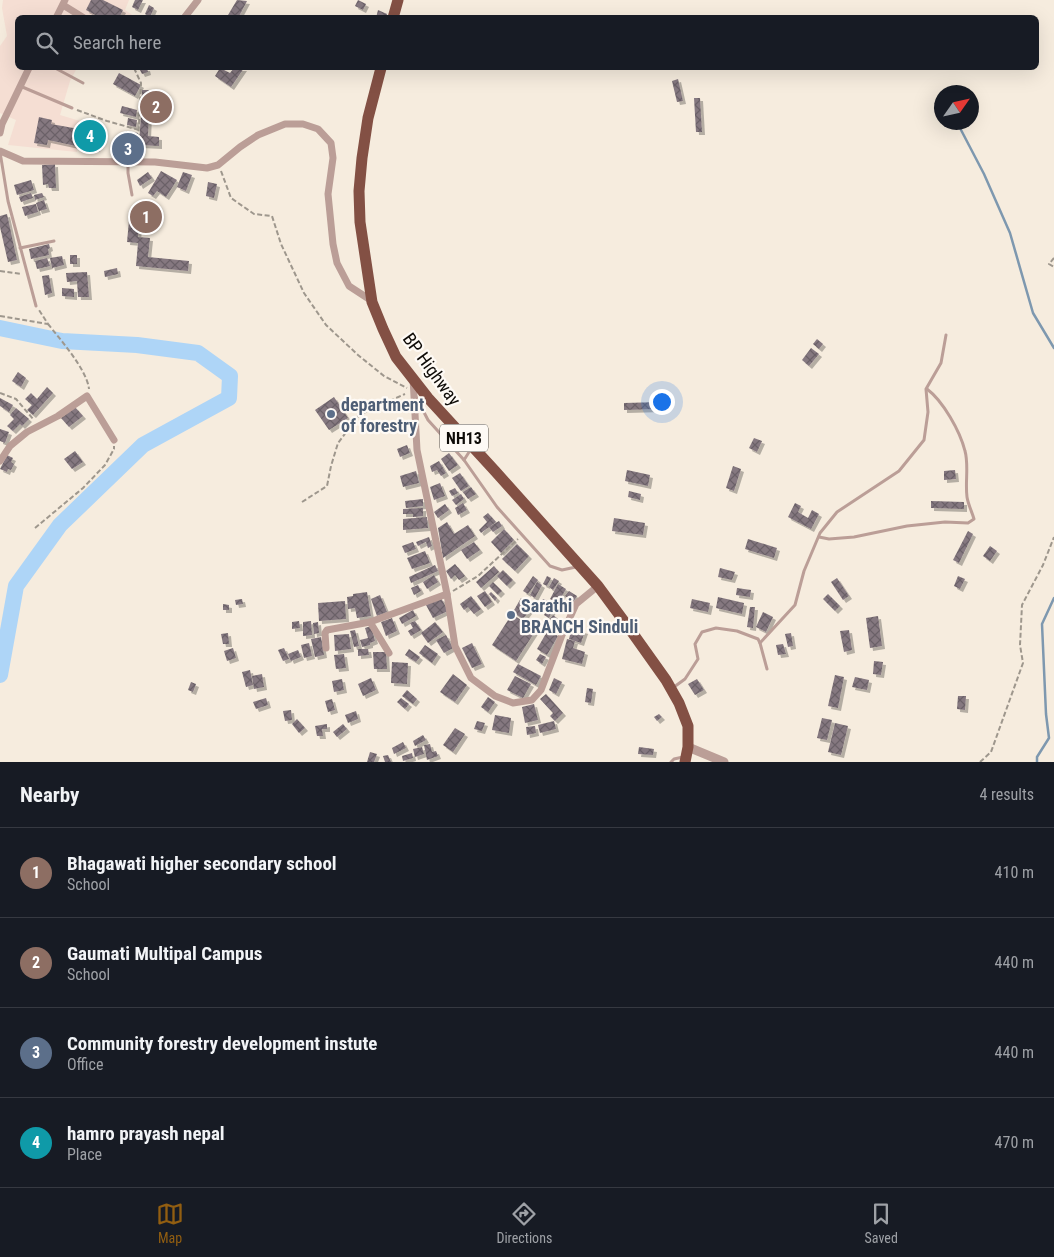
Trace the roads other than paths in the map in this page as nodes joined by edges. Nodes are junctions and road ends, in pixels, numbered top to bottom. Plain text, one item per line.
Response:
1 (198, 0) edge
2 (398, 0) edge
3 (64, 3) edge
4 (58, 15) edge
5 (80, 15) edge
6 (186, 15) edge
7 (394, 15) edge
8 (28, 70) edge
9 (59, 70) edge
10 (380, 70) edge
11 (83, 83) dead end
12 (20, 86) junction
13 (72, 108) road end
14 (0, 133) edge
15 (0, 151) edge
16 (128, 162) junction
17 (132, 195) dead end
18 (54, 241) dead end
19 (20, 248) junction
20 (372, 302) junction
21 (36, 306) road end
22 (946, 335) dead end
23 (413, 378) junction
24 (926, 389) junction
25 (413, 391) junction
26 (114, 440) road end
27 (473, 447) junction
28 (464, 460) junction
29 (0, 461) edge
30 (818, 537) junction
31 (580, 566) junction
32 (598, 586) junction
33 (447, 594) junction
34 (370, 622) junction
35 (760, 643) junction
36 (326, 648) dead end
37 (389, 653) dead end
38 (767, 669) dead end
39 (671, 689) junction
40 (686, 755) edge
41 (670, 762) edge
42 (724, 762) edge

1 - 6 street
2 - 7 highway
3 - 4 street
3 - 5 street
8 - 12 street
9 - 11 lane
10 - 20 highway, BP Highway / NH13
12 - 13 lane
12 - 14 street
15 - 16 street
15 - 19 lane
16 - 17 lane
16 - 20 street
18 - 19 lane
19 - 21 lane
20 - 23 highway, BP Highway / NH13
22 - 24 lane
23 - 25 street
23 - 27 highway, BP Highway / NH13
24 - 30 lane
24 - 30 lane
25 - 28 lane
25 - 33 street
26 - 29 street
27 - 28 lane
27 - 31 highway, BP Highway / NH13
28 - 31 lane
30 - 35 lane
31 - 32 highway, BP Highway / NH13
32 - 33 street
32 - 39 highway, BP Highway / NH13
33 - 34 street
34 - 36 street
34 - 37 street
35 - 38 lane
35 - 39 lane
39 - 40 highway, BP Highway / NH13
40 - 41 lane
40 - 42 street

